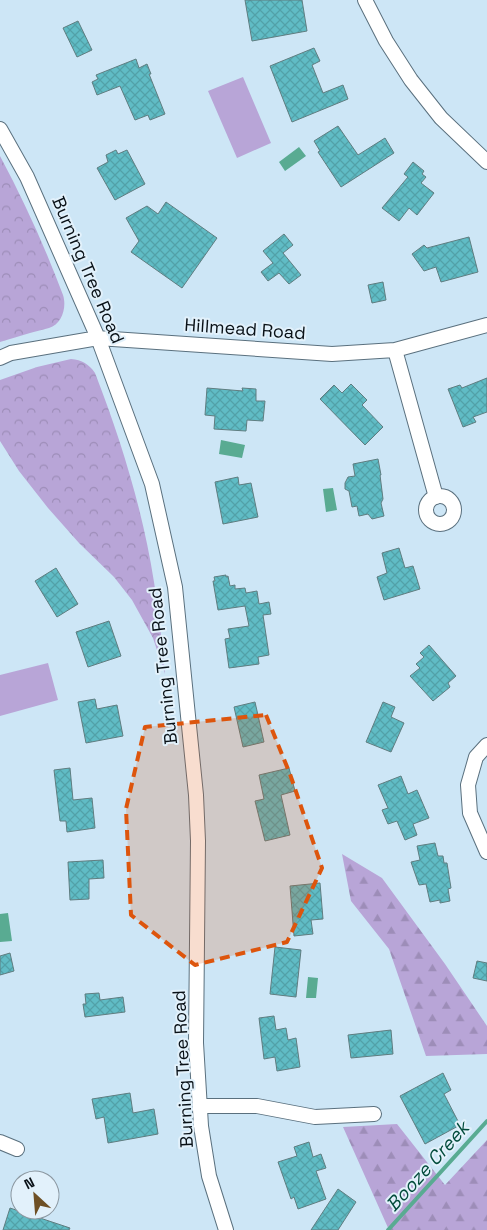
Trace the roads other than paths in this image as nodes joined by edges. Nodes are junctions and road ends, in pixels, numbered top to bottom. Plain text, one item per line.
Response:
1 (365, 0) edge
2 (0, 129) edge
3 (487, 162) edge
4 (487, 325) edge
5 (98, 338) junction
6 (395, 350) junction
7 (0, 358) edge
8 (436, 496) dead end
9 (487, 745) edge
10 (487, 852) edge
11 (200, 1106) junction
12 (374, 1114) dead end
13 (0, 1142) edge
14 (17, 1149) dead end
15 (226, 1230) edge

1 - 3 street
2 - 5 street, Burning Tree Road
4 - 6 street, Hillmead Road
5 - 6 street, Hillmead Road
5 - 7 street, Hillmead Road
5 - 11 street, Burning Tree Road
6 - 8 street
9 - 10 street
11 - 12 street
11 - 15 street, Burning Tree Road
13 - 14 street

